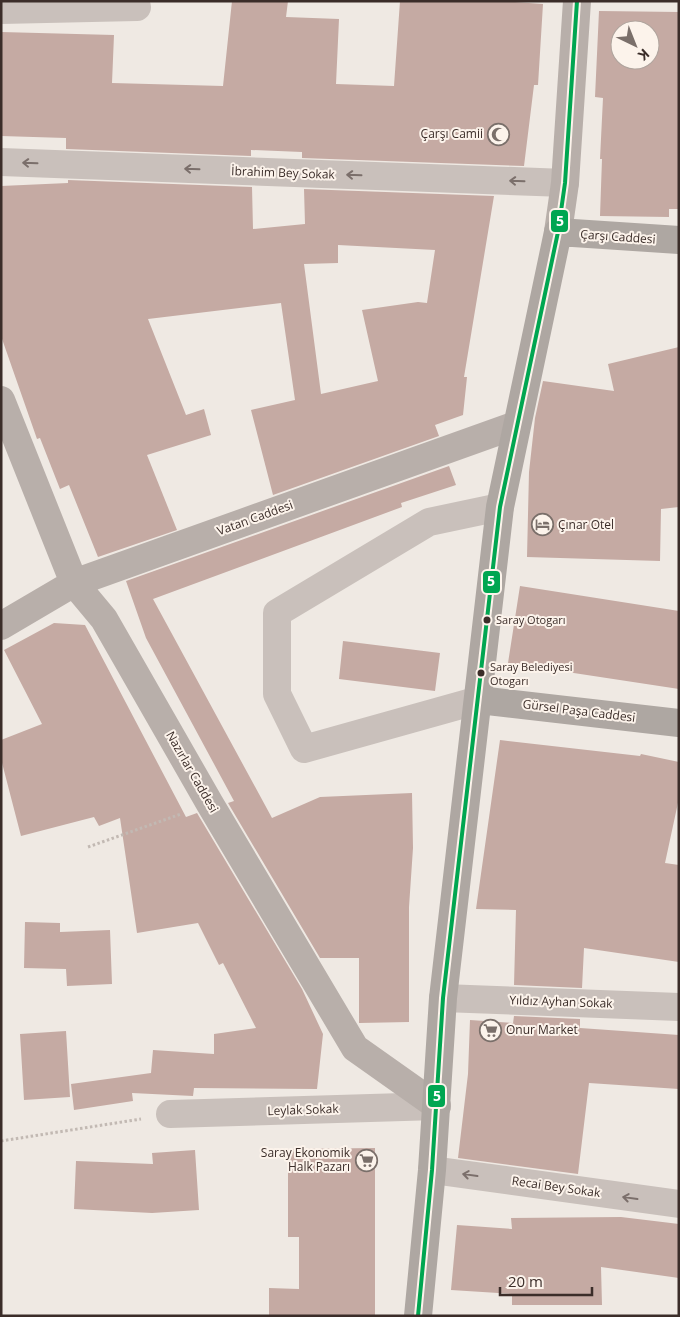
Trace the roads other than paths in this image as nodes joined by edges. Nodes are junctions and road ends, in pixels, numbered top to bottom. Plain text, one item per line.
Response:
1 (577, 1) edge
2 (137, 7) dead end
3 (1, 10) edge
4 (1, 162) edge
5 (566, 183) junction
6 (558, 232) junction
7 (679, 240) edge
8 (1, 400) edge
9 (516, 425) junction
10 (500, 507) junction
11 (74, 583) junction
12 (1, 626) edge
13 (479, 700) junction
14 (679, 723) edge
15 (443, 998) junction
16 (679, 1006) edge
17 (437, 1106) junction
18 (170, 1114) road end
19 (432, 1170) junction
20 (679, 1204) edge
21 (418, 1316) edge

1 - 5 main road
2 - 3 street
5 -> 4 street, İbrahim Bey Sokak
5 - 6 main road
6 - 7 highway, Çarşı Caddesi
6 - 9 highway
8 - 11 main road, Nazırlar Caddesi
9 - 10 highway
9 - 11 main road, Vatan Caddesi
10 - 13 highway
10 - 13 street
11 - 12 main road, Vatan Caddesi
11 - 17 main road, Nazırlar Caddesi
13 - 14 highway, Gürsel Paşa Caddesi
13 - 15 highway
15 - 16 street, Yıldız Ayhan Sokak
15 - 17 highway
17 - 18 street, Leylak Sokak
17 - 19 highway
20 -> 19 street, Recai Bey Sokak
19 - 21 highway

